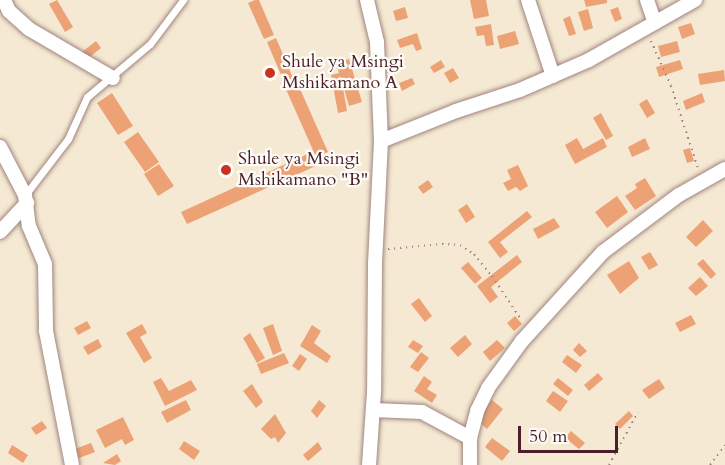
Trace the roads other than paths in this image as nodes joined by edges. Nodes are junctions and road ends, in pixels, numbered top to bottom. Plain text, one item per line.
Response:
1 (4, 0) edge
2 (183, 0) edge
3 (367, 0) edge
4 (528, 0) edge
5 (647, 0) edge
6 (695, 0) edge
7 (650, 26) junction
8 (553, 76) junction
9 (113, 78) junction
10 (381, 141) junction
11 (0, 147) edge
12 (725, 169) edge
13 (26, 199) junction
14 (0, 232) edge
15 (373, 410) junction
16 (470, 438) junction
17 (72, 465) edge
18 (369, 465) edge
19 (470, 465) edge

1 - 9 street
2 - 9 lane
3 - 10 street
4 - 8 street
5 - 7 street
6 - 7 street
7 - 8 street
8 - 10 street
9 - 13 lane
10 - 15 street
11 - 13 street
12 - 16 street
13 - 14 street
13 - 17 street
15 - 16 street
15 - 18 street
16 - 19 street

